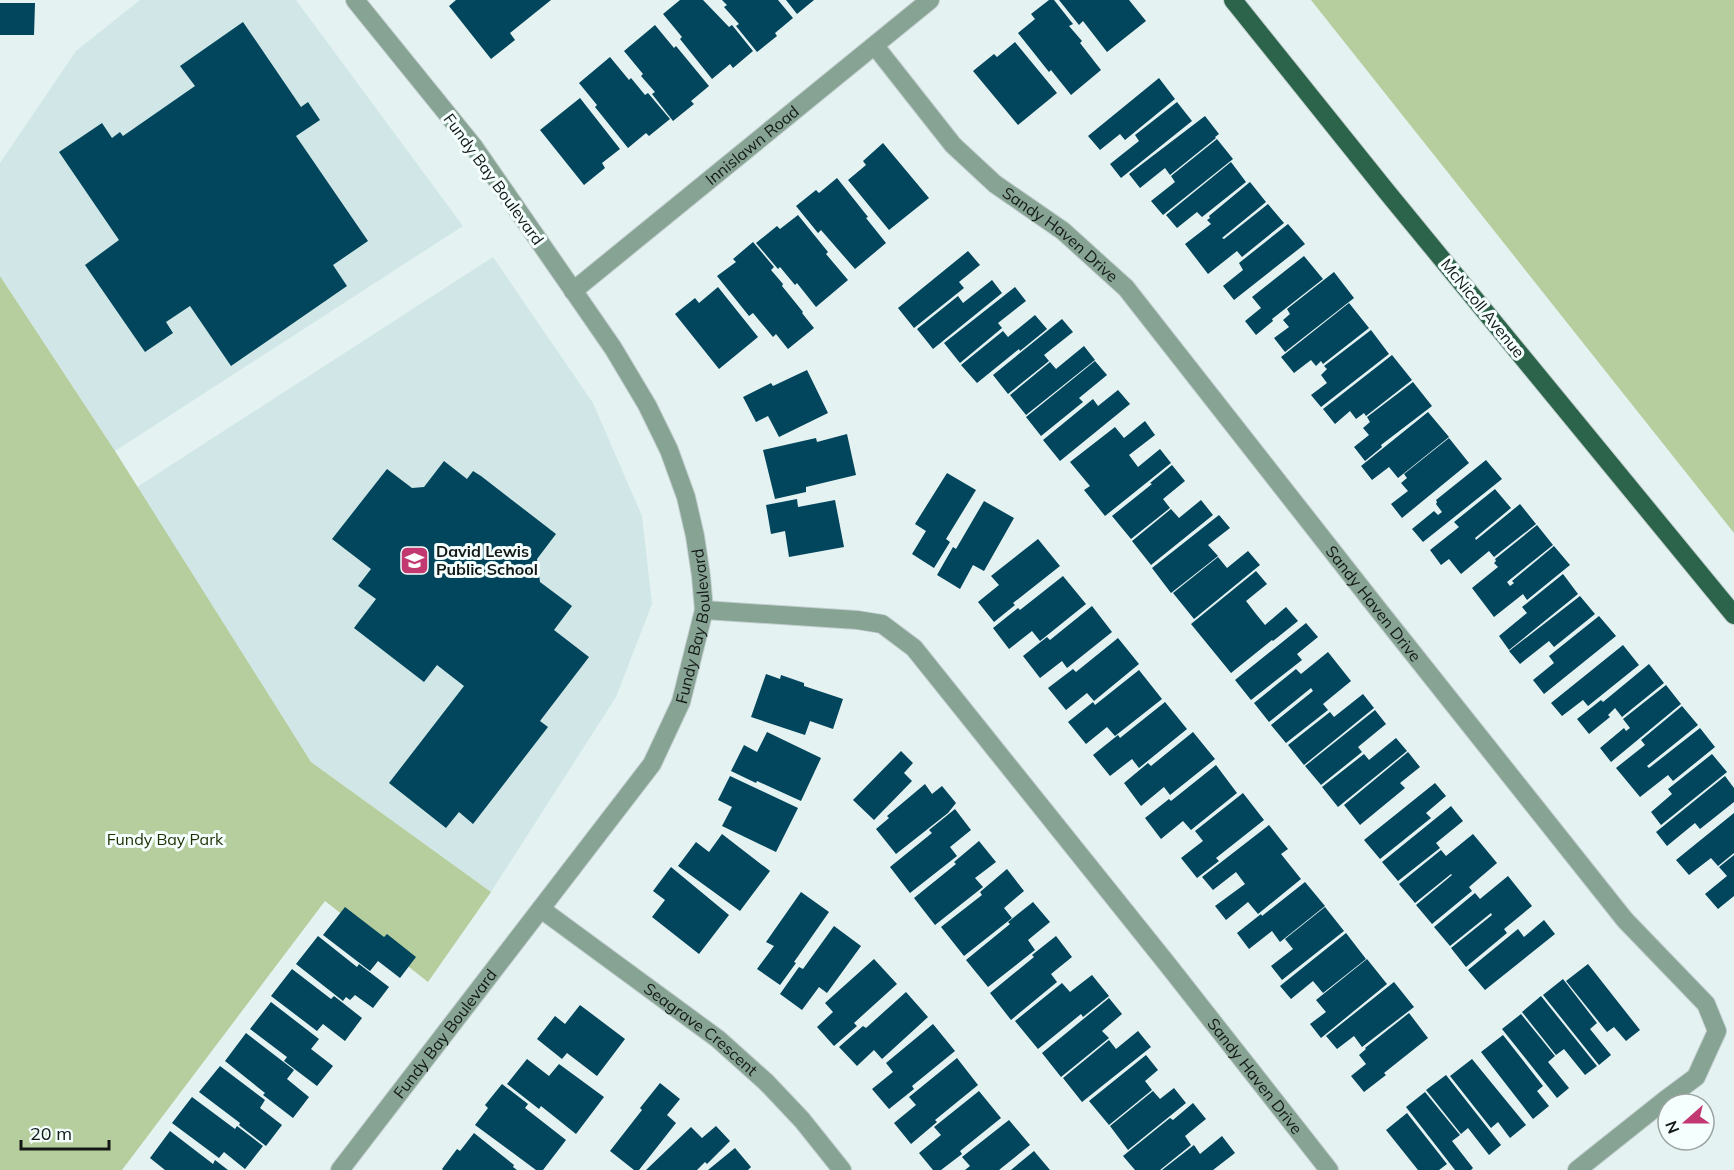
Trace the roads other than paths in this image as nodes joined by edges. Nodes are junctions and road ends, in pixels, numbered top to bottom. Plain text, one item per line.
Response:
1 (355, 0) edge
2 (930, 0) edge
3 (1233, 0) edge
4 (875, 46) junction
5 (573, 291) junction
6 (704, 610) junction
7 (1734, 615) edge
8 (541, 909) junction
9 (340, 1170) edge
10 (842, 1170) edge
11 (1329, 1170) edge
12 (1577, 1170) edge

1 - 5 street, Fundy Bay Boulevard
2 - 4 street, Innislawn Road
3 - 7 main road, McNicoll Avenue
4 - 5 street, Innislawn Road
4 - 12 street, Sandy Haven Drive
5 - 6 street, Fundy Bay Boulevard
6 - 8 street, Fundy Bay Boulevard
6 - 11 street, Sandy Haven Drive
8 - 9 street, Fundy Bay Boulevard
8 - 10 street, Seagrave Crescent

